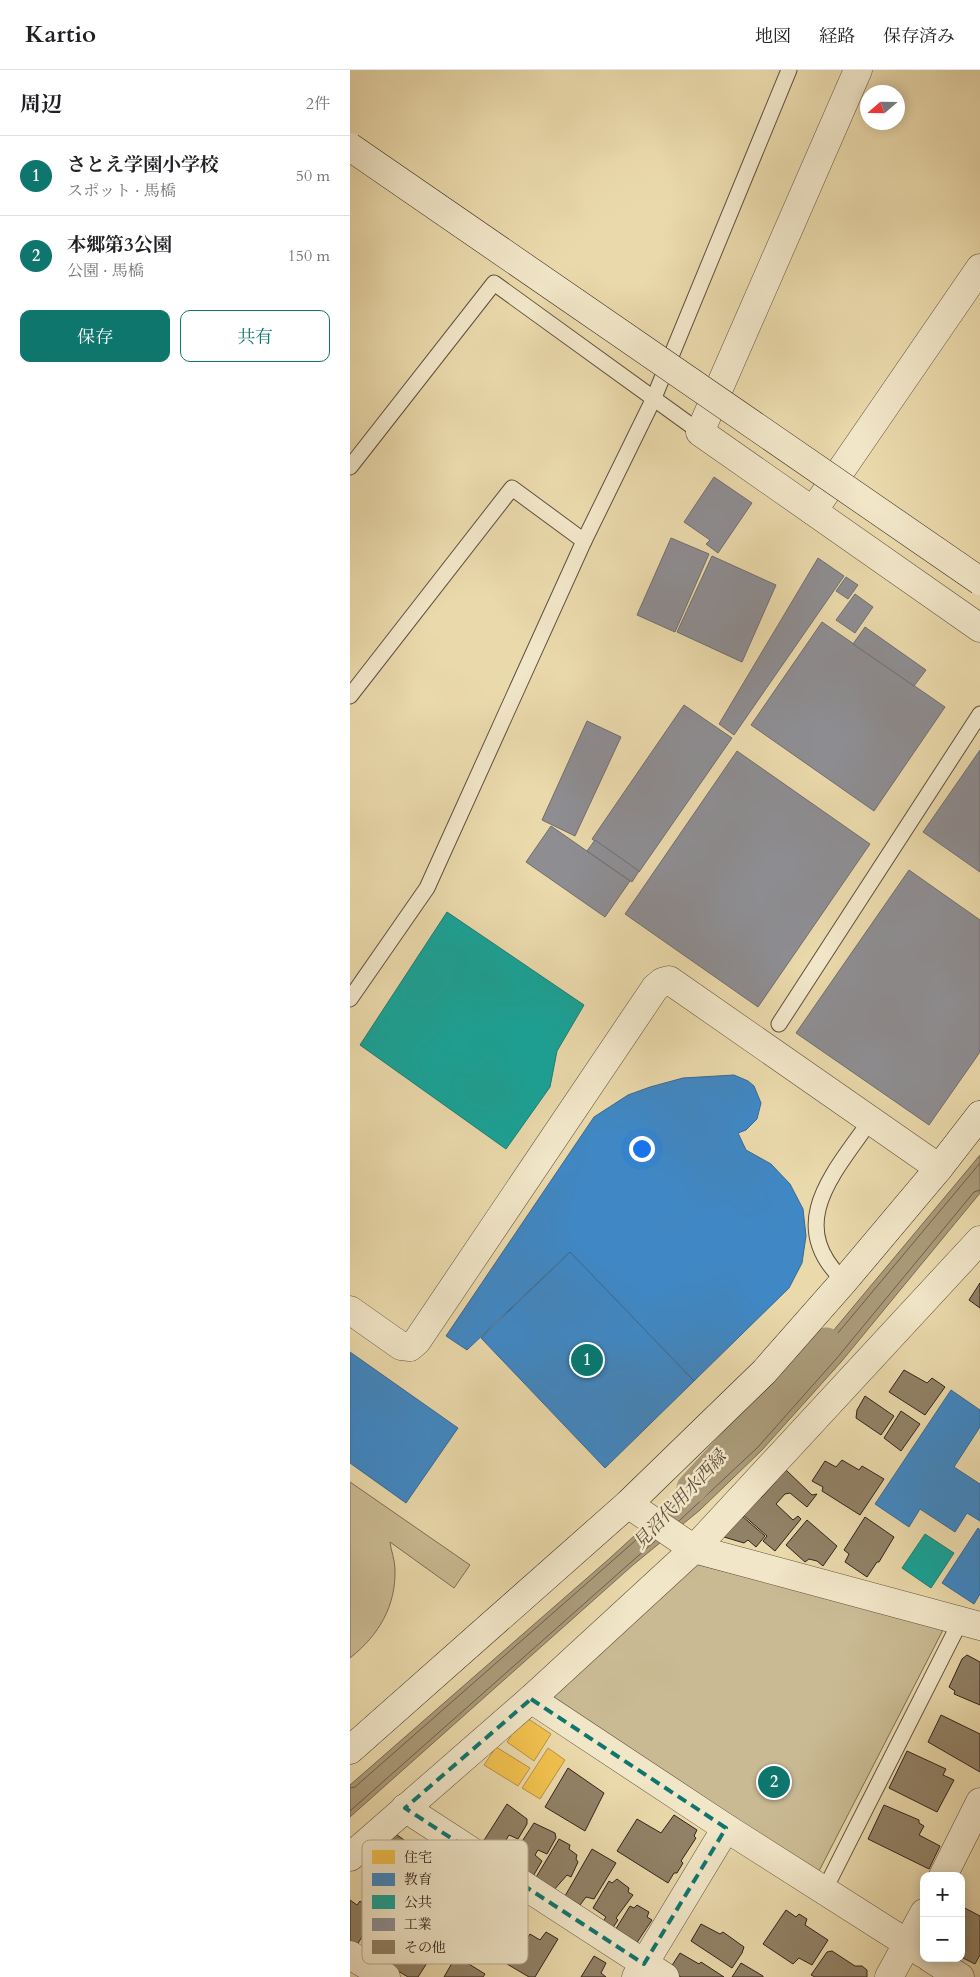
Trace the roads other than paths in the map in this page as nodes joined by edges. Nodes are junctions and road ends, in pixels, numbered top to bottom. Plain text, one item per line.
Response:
1 (789, 70) edge
2 (858, 70) edge
3 (350, 147) edge
4 (980, 268) edge
5 (653, 400) junction
6 (700, 432) junction
7 (350, 467) edge
8 (813, 512) junction
9 (584, 541) junction
10 (980, 581) edge
11 (980, 628) edge
12 (350, 696) edge
13 (980, 714) edge
14 (350, 999) edge
15 (779, 1024) dead end
16 (980, 1115) edge
17 (870, 1121) junction
18 (938, 1168) junction
19 (980, 1240) edge
20 (844, 1281) junction
21 (350, 1310) edge
22 (635, 1508) junction
23 (685, 1543) junction
24 (970, 1623) edge
25 (531, 1699) junction
26 (350, 1750) edge
27 (980, 1802) edge
28 (405, 1808) junction
29 (726, 1828) junction
30 (369, 1840) edge
31 (452, 1840) edge
32 (362, 1846) edge
33 (350, 1857) edge
34 (944, 1872) edge
35 (824, 1891) junction
36 (528, 1892) edge
37 (923, 1917) edge
38 (916, 1949) edge
39 (350, 1955) edge
40 (362, 1962) edge
41 (936, 1962) edge
42 (365, 1964) edge
43 (648, 1973) edge
44 (386, 1977) edge
45 (890, 1977) edge
46 (960, 1977) edge

1 - 5 lane
2 - 6 street
3 - 10 street, bridge
4 - 8 street
5 - 6 lane
5 - 7 lane
5 - 9 lane
6 - 8 street
8 - 11 street
9 - 12 lane
9 - 14 lane
13 - 15 lane
16 - 18 street
17 - 18 street
17 - 20 lane
17 - 21 street
18 - 20 street
19 - 23 street
20 - 22 street
22 - 23 street
22 - 26 street
23 - 24 street
23 - 25 street
24 - 35 lane
25 - 28 street
25 - 29 street
27 - 34 street
28 - 30 street
28 - 31 street
29 - 35 street
29 - 43 street
32 - 33 street
35 - 38 street
36 - 43 street
37 - 38 street
38 - 45 street
39 - 40 street
41 - 46 street
42 - 44 street

